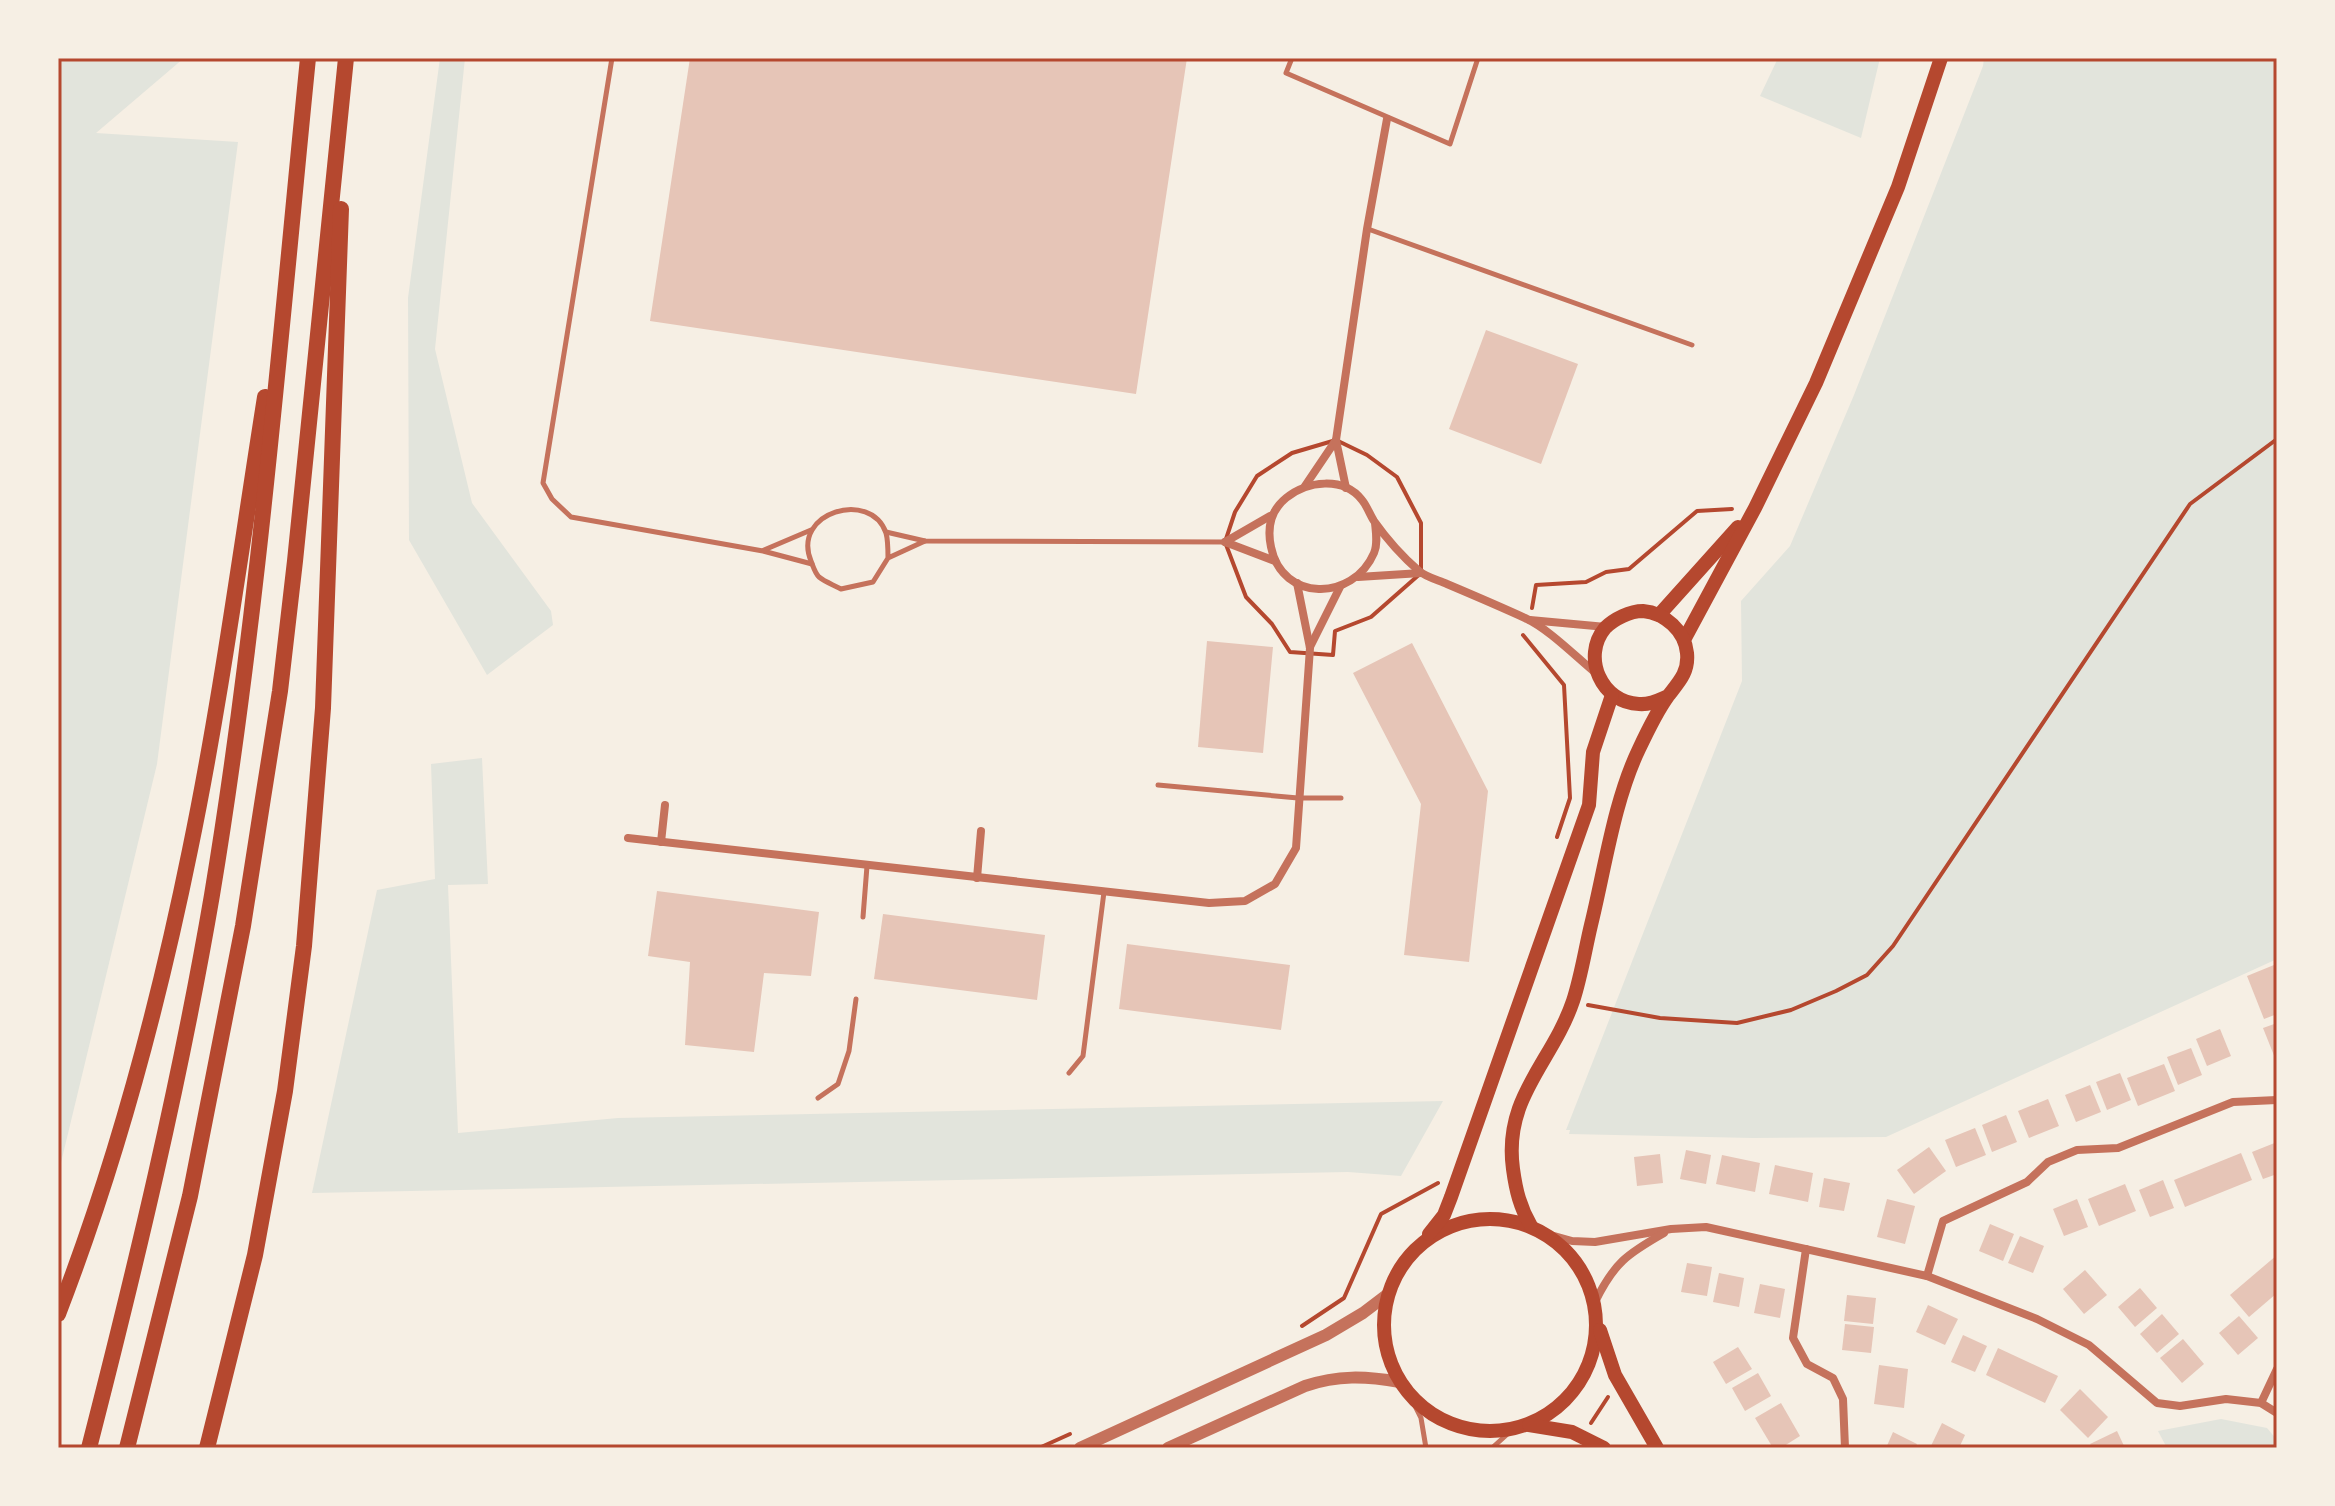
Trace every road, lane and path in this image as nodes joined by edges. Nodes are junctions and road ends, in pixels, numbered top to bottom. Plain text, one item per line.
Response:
1 (308, 58) edge
2 (612, 58) edge
3 (1292, 58) edge
4 (1478, 58) edge
5 (1941, 58) edge
6 (346, 59) edge
7 (1387, 119) junction
8 (292, 224) junction
9 (1367, 229) junction
10 (1692, 345) dead end
11 (2277, 439) edge
12 (1336, 440) junction
13 (1305, 486) junction
14 (1346, 488) junction
15 (1755, 508) junction
16 (1270, 516) junction
17 (1375, 523) junction
18 (811, 530) junction
19 (886, 532) junction
20 (925, 541) junction
21 (1225, 542) junction
22 (763, 551) junction
23 (888, 558) junction
24 (1275, 561) junction
25 (812, 564) junction
26 (1421, 573) junction
27 (1358, 577) junction
28 (1297, 583) junction
29 (1340, 587) junction
30 (1659, 615) junction
31 (1529, 619) junction
32 (1606, 627) junction
33 (1335, 631) dead end
34 (1684, 640) junction
35 (1310, 650) junction
36 (1598, 675) junction
37 (1612, 695) junction
38 (1668, 696) junction
39 (1158, 785) dead end
40 (1298, 798) junction
41 (1341, 798) dead end
42 (665, 805) dead end
43 (981, 831) dead end
44 (628, 838) dead end
45 (661, 842) junction
46 (1555, 842) dead end
47 (867, 866) junction
48 (977, 878) junction
49 (1104, 892) junction
50 (863, 917) dead end
51 (856, 999) dead end
52 (1572, 1003) junction
53 (1069, 1073) dead end
54 (818, 1098) dead end
55 (2277, 1100) edge
56 (1447, 1178) dead end
57 (1531, 1226) junction
58 (1671, 1229) junction
59 (1547, 1234) junction
60 (1421, 1244) junction
61 (1806, 1249) junction
62 (1927, 1276) junction
63 (1388, 1294) junction
64 (1595, 1302) junction
65 (58, 1314) edge
66 (1597, 1318) junction
67 (1293, 1331) dead end
68 (2277, 1369) edge
69 (1618, 1381) junction
70 (1404, 1388) junction
71 (2261, 1403) junction
72 (2277, 1413) edge
73 (1520, 1427) junction
74 (1082, 1429) dead end
75 (1582, 1436) junction
76 (89, 1448) edge
77 (127, 1448) edge
78 (207, 1448) edge
79 (1039, 1448) edge
80 (1080, 1448) edge
81 (1168, 1448) edge
82 (1426, 1448) edge
83 (1492, 1448) edge
84 (1604, 1448) edge
85 (1657, 1448) edge
86 (1845, 1448) edge

1 - 8 highway
2 - 22 lane
3 - 7 lane
4 - 7 lane
5 - 15 main road
6 - 77 highway
6 - 78 highway
7 - 9 street
8 - 65 highway
8 - 76 highway
9 - 10 lane
9 - 12 street
11 - 52 path
12 - 13 street
12 - 14 street
12 - 21 path
12 - 26 path
13 - 14 street
13 - 16 street
14 - 17 street
15 - 30 main road
15 - 31 path
15 - 34 main road
16 - 21 street
16 - 24 street
17 - 26 street
17 - 27 street
18 - 19 lane
18 - 22 lane
18 - 25 lane
19 - 20 lane
19 - 23 lane
20 - 21 lane
20 - 23 lane
21 - 24 street
21 - 35 path
22 - 25 lane
23 - 25 lane
24 - 28 street
26 - 27 street
26 - 31 street
26 - 33 path
27 - 29 street
28 - 29 street
28 - 35 street
29 - 35 street
30 - 32 main road
30 - 34 main road
31 - 32 street
31 - 36 street
31 - 46 path
32 - 36 main road
34 - 38 main road
35 - 40 street
36 - 37 main road
37 - 38 main road
37 - 60 main road
38 - 52 main road
39 - 40 lane
40 - 41 lane
40 - 49 street
42 - 45 street
43 - 48 street
44 - 45 street
45 - 47 street
47 - 48 street
47 - 50 lane
48 - 49 street
49 - 53 lane
51 - 54 lane
52 - 57 main road
55 - 62 street
56 - 67 path
57 - 59 main road
57 - 60 main road
58 - 59 street
58 - 61 street
58 - 64 street
59 - 64 main road
60 - 63 main road
61 - 62 street
61 - 86 street
62 - 71 street
63 - 70 main road
63 - 80 street
64 - 66 main road
66 - 69 main road
66 - 73 main road
68 - 71 street
69 - 75 path
69 - 85 main road
70 - 73 main road
70 - 81 street
70 - 82 lane
71 - 72 street
73 - 75 main road
73 - 83 lane
74 - 79 path
75 - 84 main road

